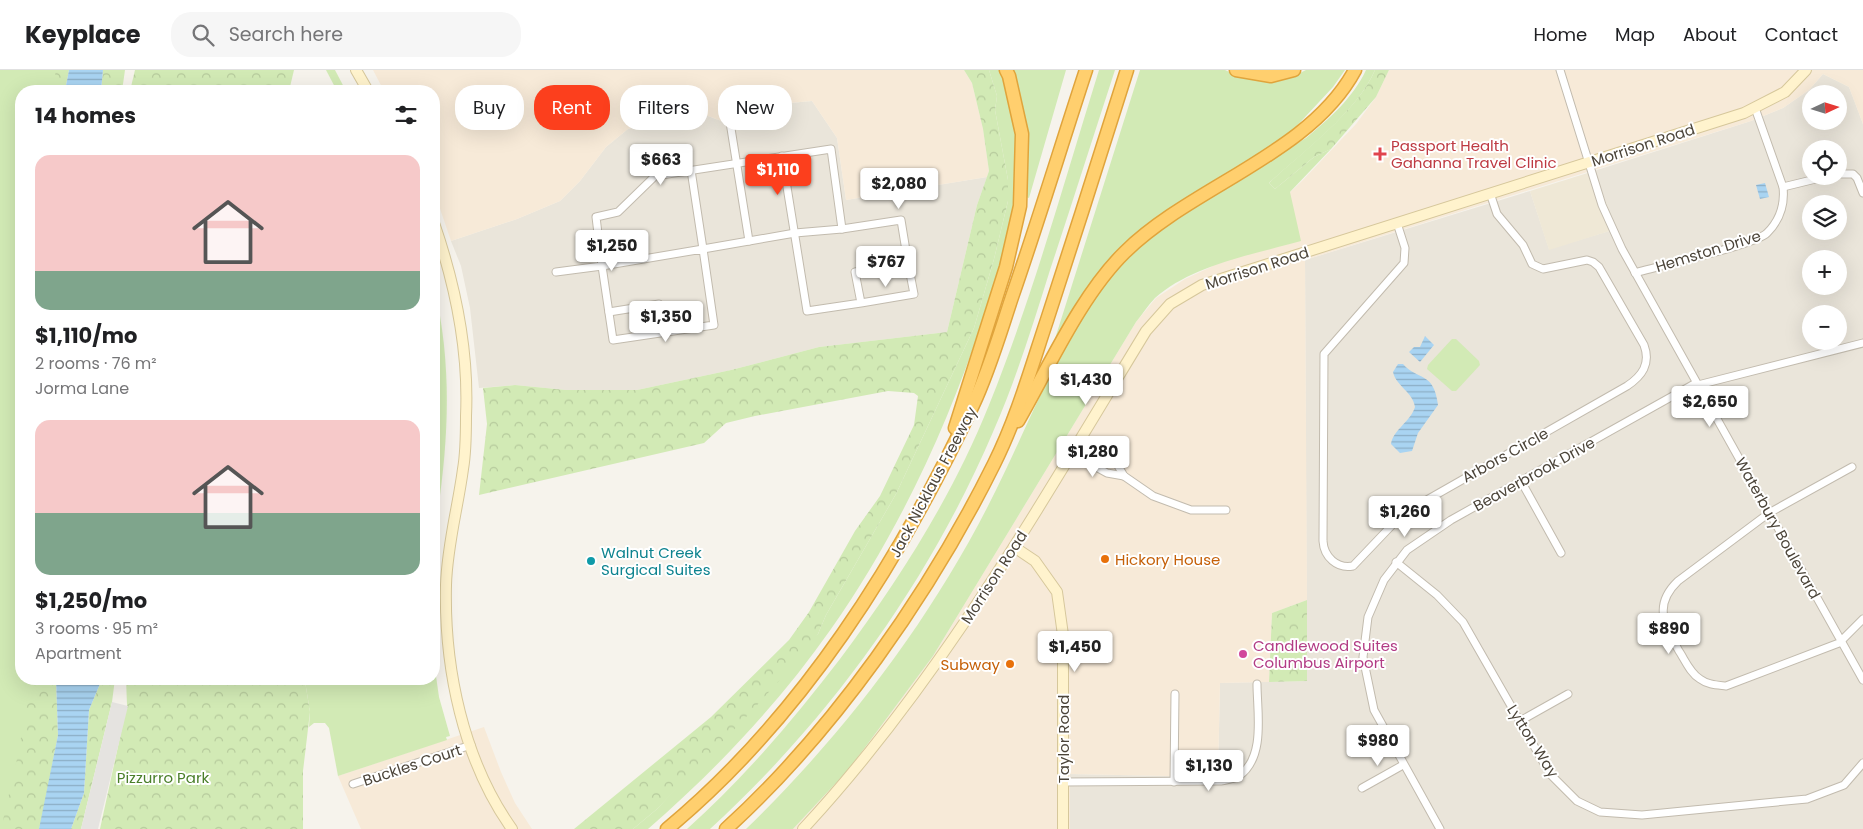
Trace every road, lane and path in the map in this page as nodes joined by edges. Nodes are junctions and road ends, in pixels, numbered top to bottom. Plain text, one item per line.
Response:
1 (356, 70) edge
2 (1006, 70) edge
3 (1086, 70) edge
4 (1127, 70) edge
5 (1236, 70) edge
6 (1294, 70) edge
7 (1355, 70) edge
8 (1560, 70) edge
9 (1806, 70) edge
10 (365, 85) edge
11 (1756, 108) junction
12 (731, 130) edge
13 (782, 156) junction
14 (1590, 162) junction
15 (737, 163) junction
16 (691, 170) junction
17 (1847, 174) edge
18 (1802, 182) edge
19 (1783, 187) junction
20 (1490, 193) junction
21 (1863, 194) edge
22 (1397, 223) junction
23 (842, 229) junction
24 (795, 233) junction
25 (749, 241) junction
26 (440, 243) edge
27 (703, 248) junction
28 (908, 263) junction
29 (602, 266) junction
30 (556, 272) dead end
31 (1635, 273) junction
32 (861, 303) junction
33 (609, 312) junction
34 (664, 332) junction
35 (1863, 343) edge
36 (1697, 384) junction
37 (1076, 445) junction
38 (949, 450) junction
39 (1085, 452) junction
40 (995, 462) junction
41 (1852, 467) dead end
42 (1124, 476) junction
43 (1522, 481) junction
44 (1226, 510) dead end
45 (1770, 513) junction
46 (1014, 547) junction
47 (1561, 553) dead end
48 (1396, 562) junction
49 (1863, 619) edge
50 (1842, 641) junction
51 (1863, 680) edge
52 (1257, 684) dead end
53 (1175, 694) dead end
54 (1568, 694) dead end
55 (1520, 721) junction
56 (471, 745) junction
57 (1863, 763) edge
58 (1404, 764) junction
59 (1063, 782) junction
60 (1174, 782) junction
61 (353, 784) dead end
62 (1362, 788) dead end
63 (512, 829) edge
64 (667, 829) edge
65 (726, 829) edge
66 (802, 829) edge
67 (1063, 829) edge
68 (1440, 829) edge

1 - 10 main road
2 - 38 highway
3 - 38 highway, Jack Nicklaus Freeway
4 - 40 highway
5 - 6 highway
7 - 40 highway
8 - 14 street, Waterbury Boulevard
9 - 11 main road, Morrison Road
11 - 14 main road, Morrison Road
11 - 19 street, Hemston Drive
12 - 15 street
13 - 15 street
13 - 23 street
13 - 24 street
14 - 20 main road, Morrison Road
14 - 31 street, Waterbury Boulevard
15 - 16 street
15 - 25 street
16 - 27 street
16 - 29 street
17 - 21 street
18 - 19 street
19 - 31 street, Hemston Drive
20 - 22 main road, Morrison Road
20 - 22 street, Arbors Circle
22 - 37 main road, Morrison Road
23 - 24 street
23 - 28 street
24 - 25 street
24 - 32 street
25 - 27 street
26 - 56 main road
27 - 29 street
27 - 34 street
28 - 32 street
28 - 32 street
29 - 30 street
29 - 33 street
31 - 36 street, Waterbury Boulevard
33 - 34 street
33 - 34 street
35 - 36 street, Beaverbrook Drive
36 - 43 street, Beaverbrook Drive
36 - 45 street, Waterbury Boulevard
37 - 39 street
37 - 46 main road, Morrison Road
38 - 64 highway, Jack Nicklaus Freeway
39 - 42 street
39 - 42 street
40 - 65 highway
41 - 45 street
42 - 44 street
43 - 47 street
43 - 48 street, Beaverbrook Drive
45 - 50 street, Waterbury Boulevard
45 - 50 street
46 - 59 main road, Taylor Road
46 - 66 main road, Morrison Road
48 - 55 street, Lytton Way
48 - 58 street, Beaverbrook Drive
49 - 50 street
50 - 51 street, Waterbury Boulevard
52 - 60 street
53 - 60 street
54 - 55 street
55 - 57 street, Lytton Way
56 - 61 street, Buckles Court
56 - 63 main road
58 - 62 street
58 - 68 street, Beaverbrook Drive
59 - 60 street
59 - 67 main road, Taylor Road

